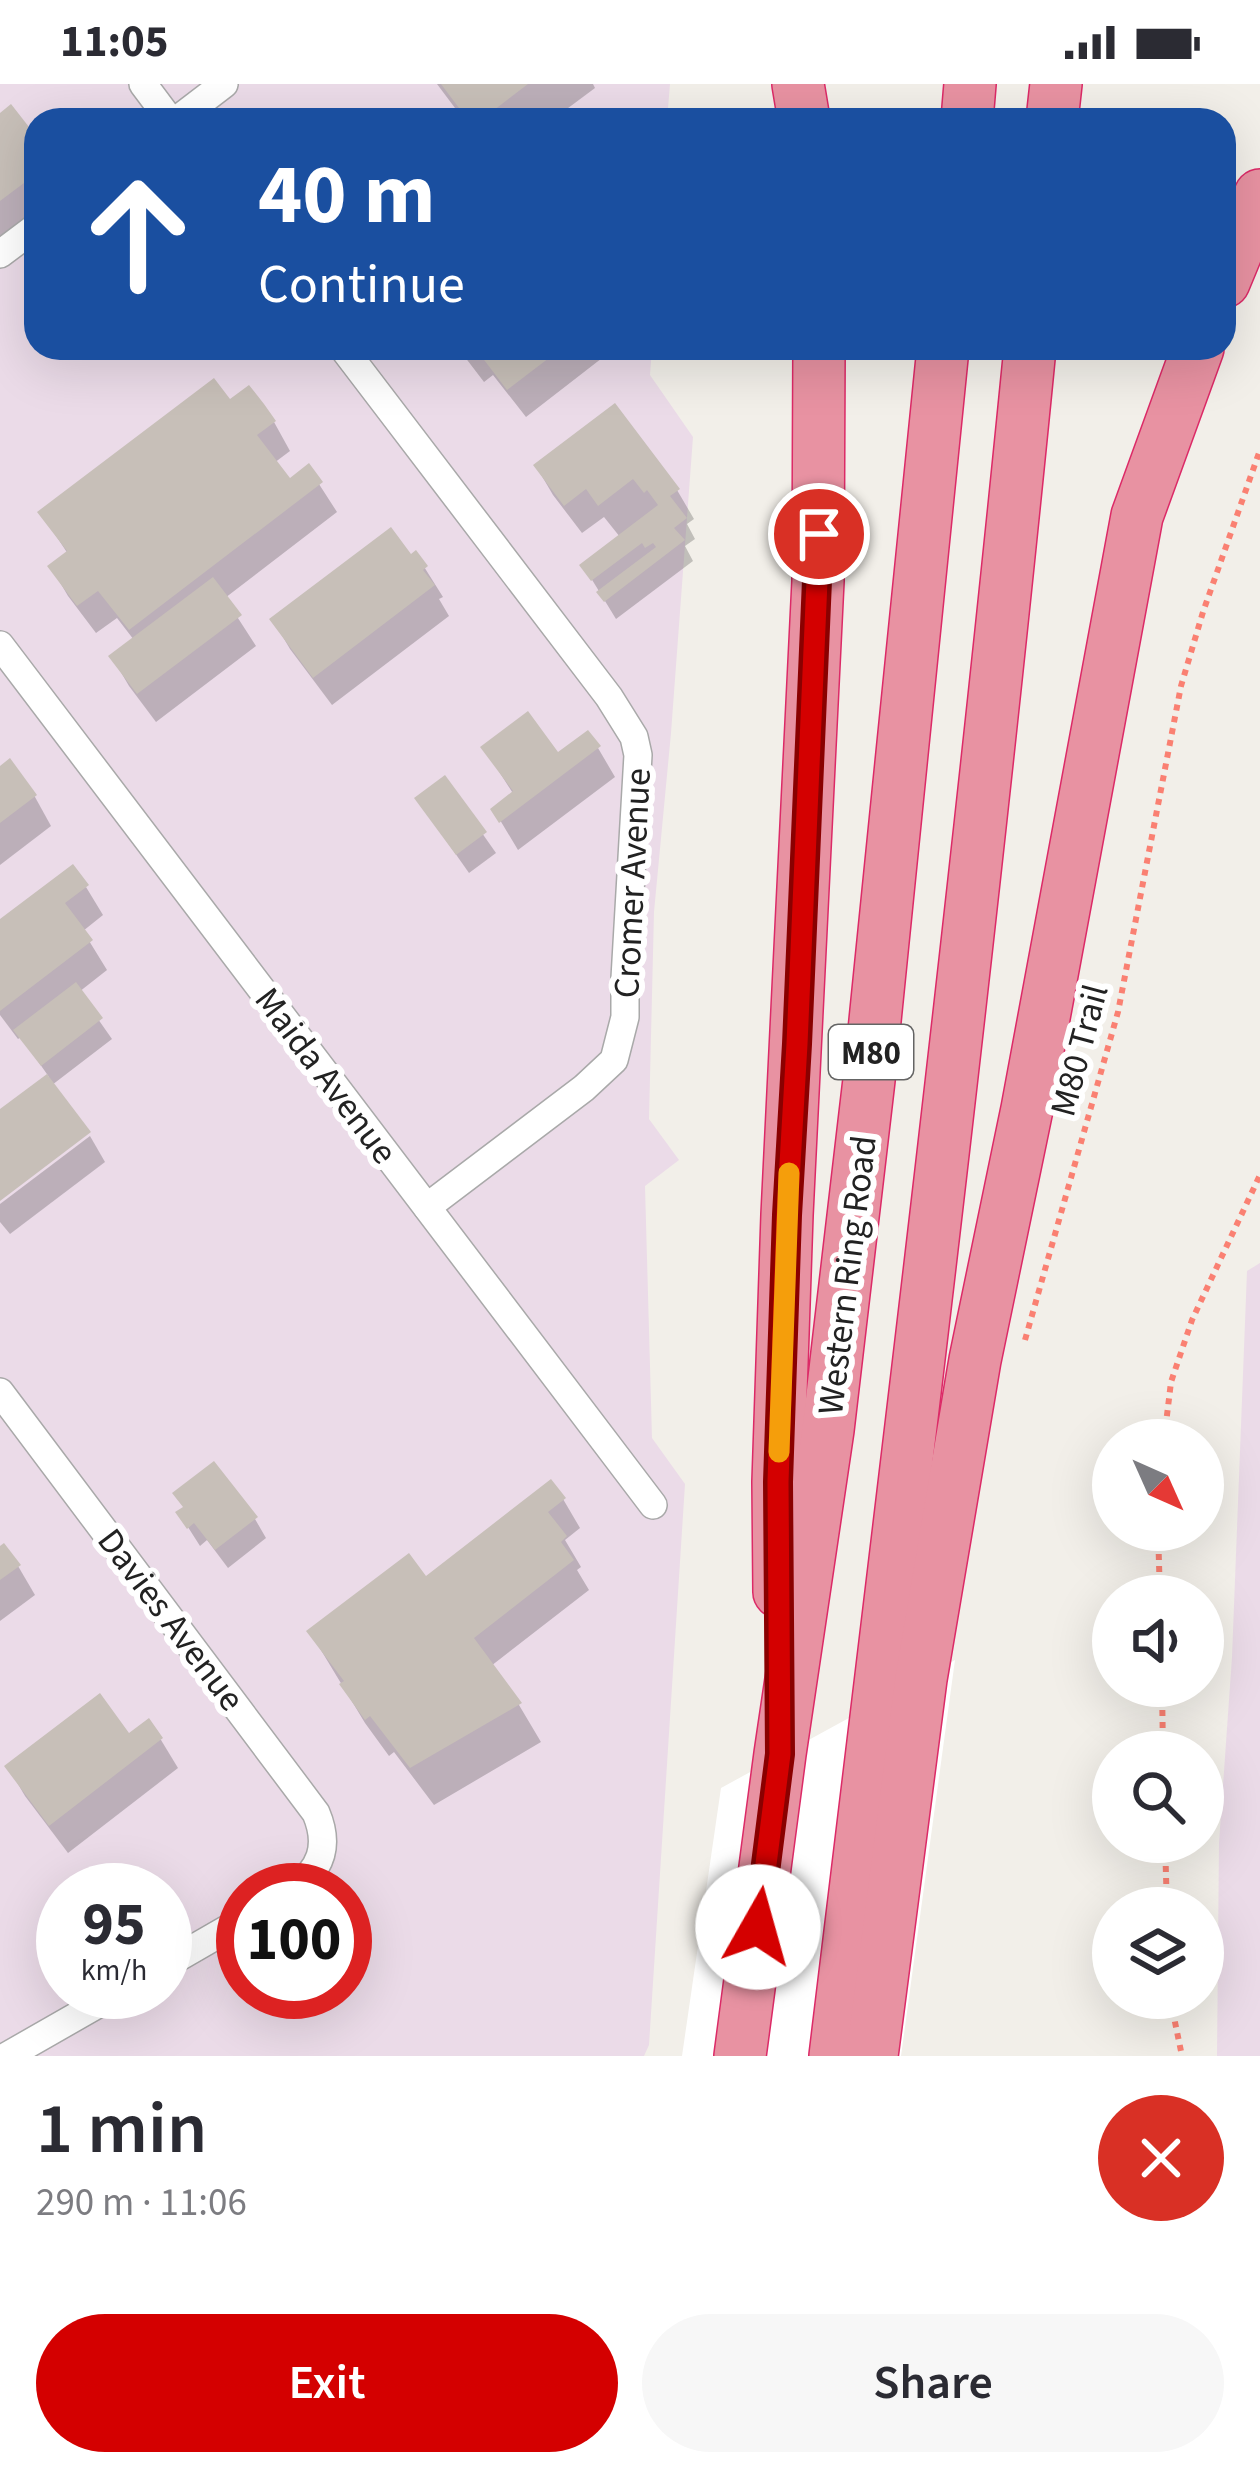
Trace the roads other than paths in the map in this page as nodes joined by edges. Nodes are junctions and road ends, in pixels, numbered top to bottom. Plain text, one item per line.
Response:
1 (143, 84) edge
2 (224, 84) edge
3 (164, 108) edge
4 (191, 108) edge
5 (1260, 195) edge
6 (1236, 253) edge
7 (353, 360) edge
8 (819, 360) edge
9 (942, 360) edge
10 (1029, 360) edge
11 (1194, 360) edge
12 (0, 645) edge
13 (427, 1207) junction
14 (0, 1392) edge
15 (653, 1505) dead end
16 (899, 1690) junction
17 (780, 1754) junction
18 (317, 1863) edge
19 (72, 2019) edge
20 (7, 2056) edge
21 (740, 2056) edge
22 (835, 2056) edge
23 (872, 2056) edge

1 - 3 street
2 - 4 street
5 - 6 highway
7 - 13 street, Cromer Avenue
8 - 17 highway
9 - 17 highway, Western Ring Road / M80
10 - 16 highway, M80
11 - 16 highway
12 - 13 street, Maida Avenue
13 - 15 street, Maida Avenue
14 - 18 street, Davies Avenue
16 - 22 highway, M80
16 - 23 highway
17 - 21 highway, Western Ring Road / M80
19 - 20 street

